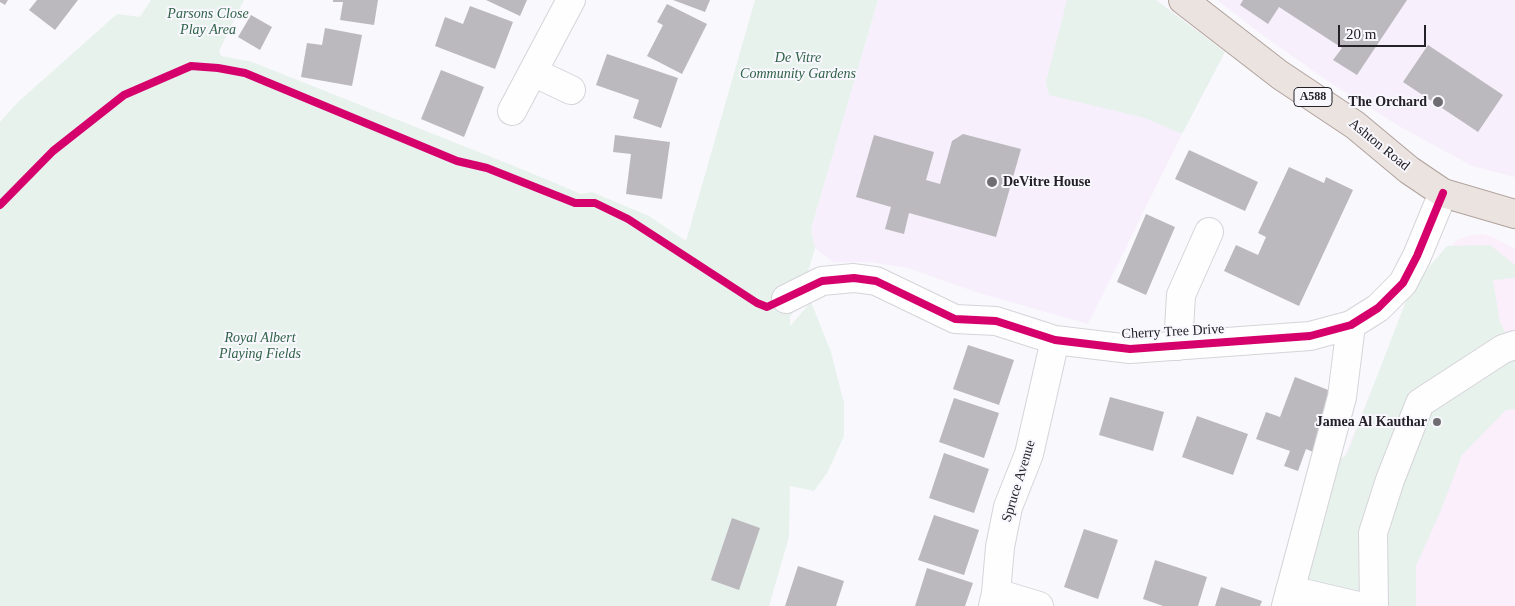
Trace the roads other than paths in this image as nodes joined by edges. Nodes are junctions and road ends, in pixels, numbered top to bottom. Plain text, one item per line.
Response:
1 (571, 0) edge
2 (1182, 0) edge
3 (533, 72) junction
4 (571, 90) dead end
5 (512, 112) dead end
6 (1443, 193) junction
7 (1515, 214) edge
8 (1209, 232) dead end
9 (786, 299) dead end
10 (1351, 325) junction
11 (1055, 340) junction
12 (1515, 345) edge
13 (1178, 346) junction
14 (1288, 598) edge
15 (994, 600) edge
16 (1039, 606) edge
17 (1358, 606) edge
18 (1374, 606) edge

1 - 3 street
2 - 6 main road, Ashton Road / A588
3 - 4 street
3 - 5 street
6 - 7 main road, Ashton Road / A588
6 - 10 street, Cherry Tree Drive
8 - 13 street
9 - 11 street, Cherry Tree Drive
10 - 13 street, Cherry Tree Drive
10 - 14 street
11 - 13 street, Cherry Tree Drive
11 - 15 street, Spruce Avenue
12 - 18 street
14 - 17 street
15 - 16 street, Spruce Avenue

